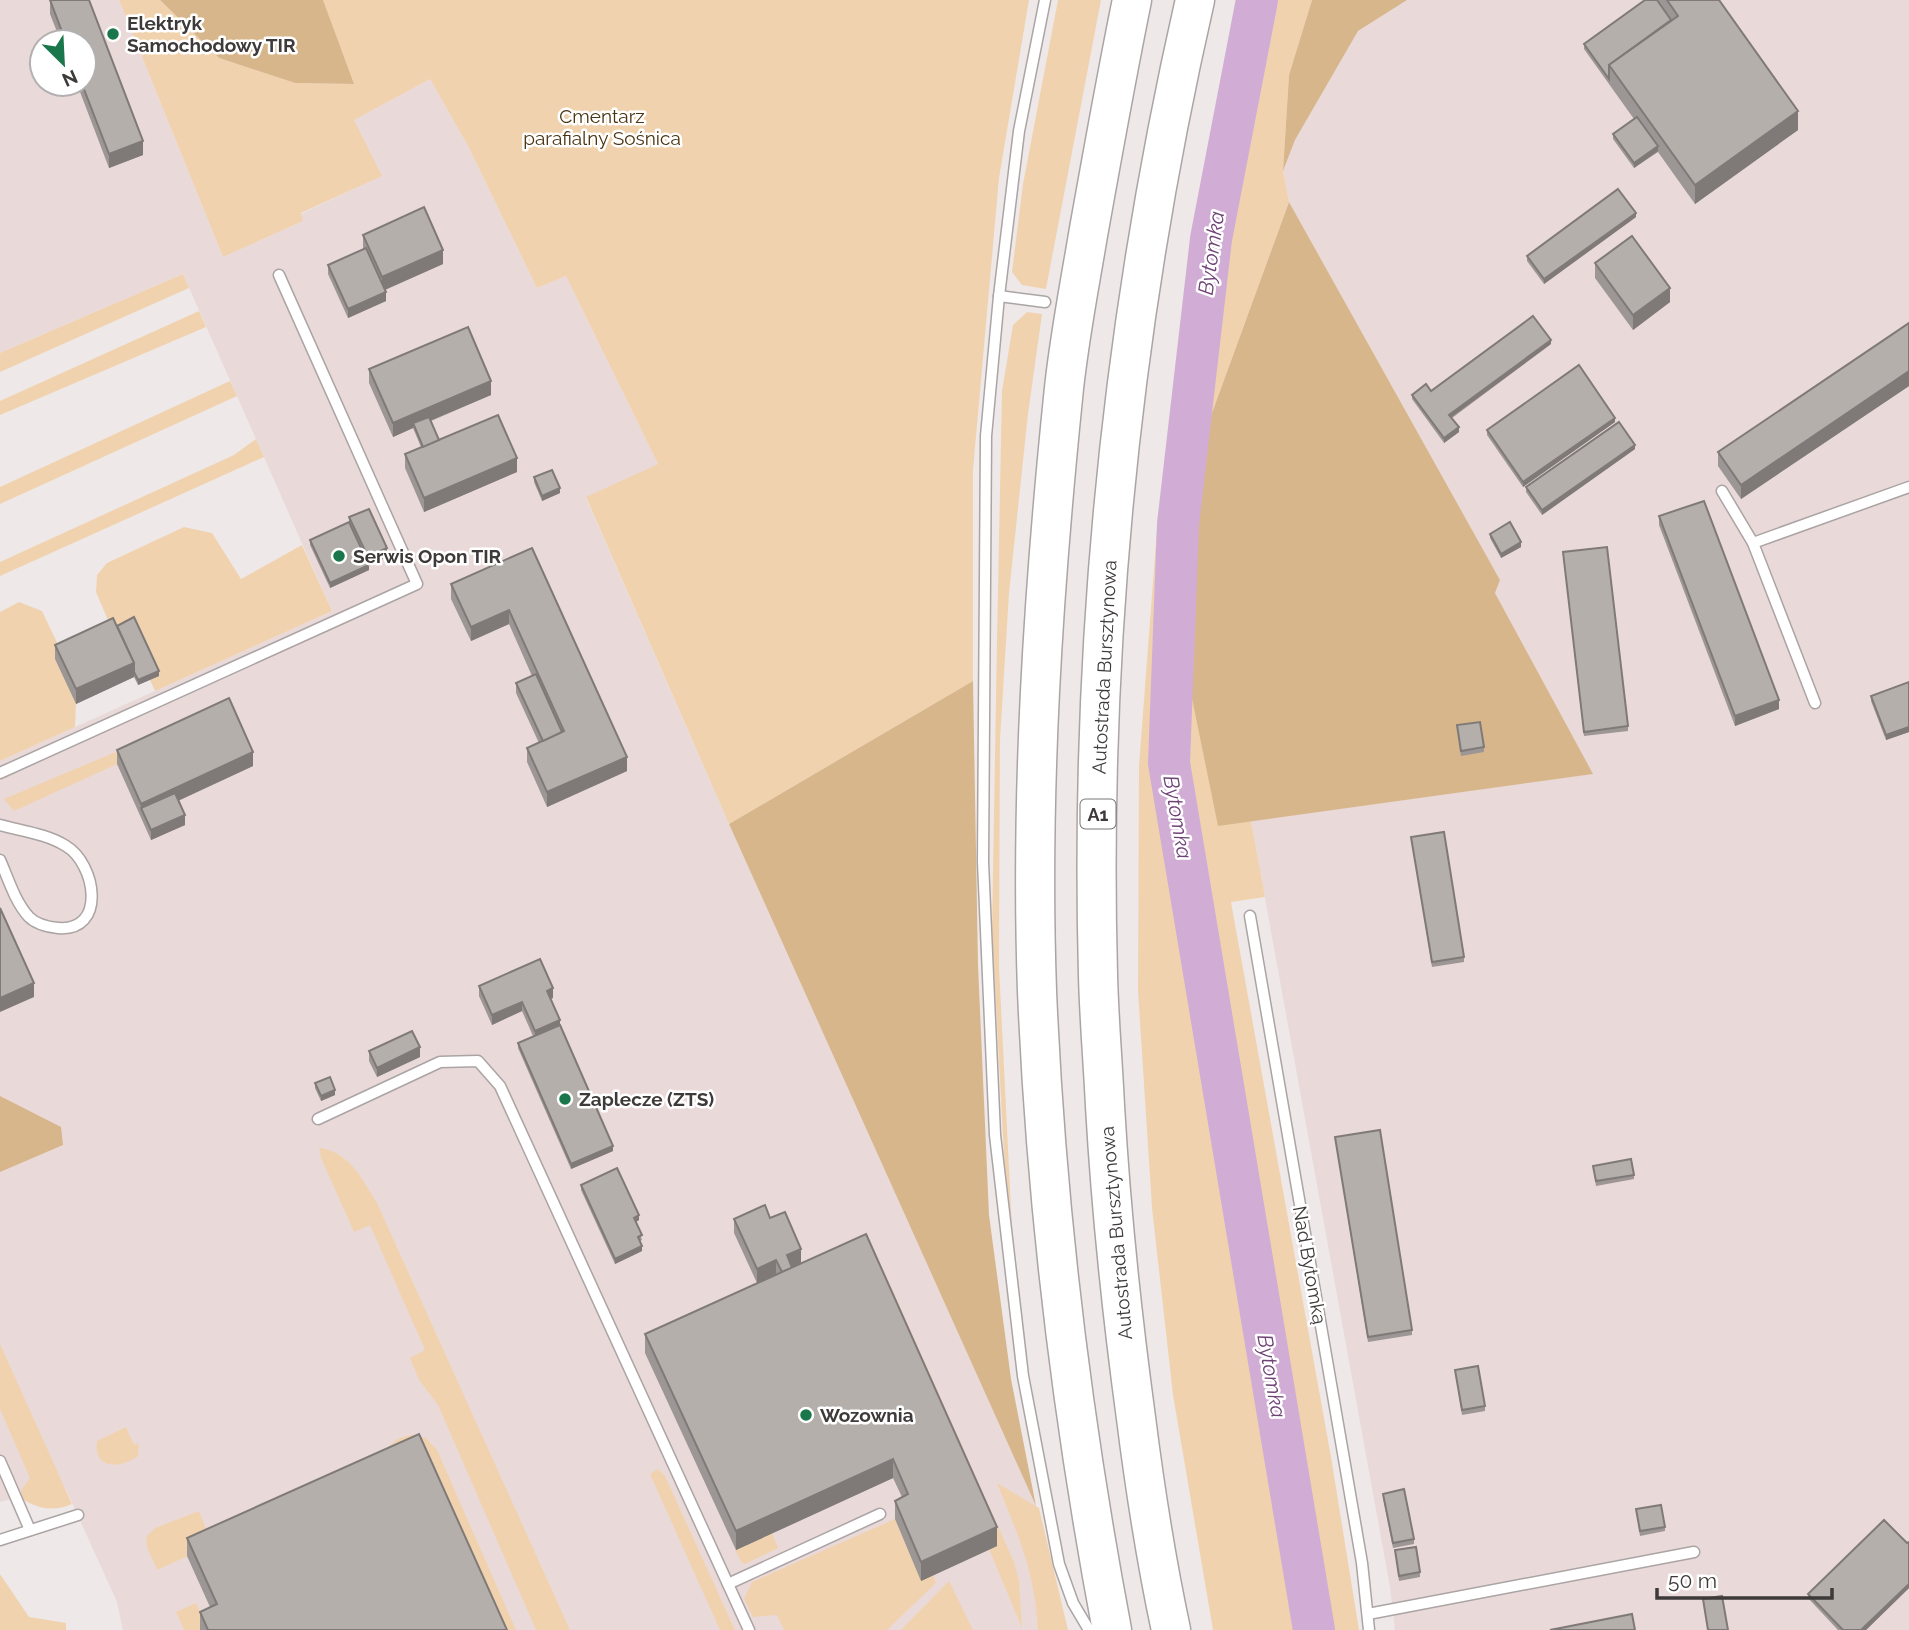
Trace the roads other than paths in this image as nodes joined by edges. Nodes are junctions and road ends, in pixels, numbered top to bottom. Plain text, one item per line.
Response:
1 (1045, 0) edge
2 (1132, 0) edge
3 (1195, 0) edge
4 (279, 275) dead end
5 (999, 296) junction
6 (1045, 302) dead end
7 (1909, 487) edge
8 (1722, 491) dead end
9 (1753, 543) junction
10 (1815, 704) dead end
11 (0, 773) edge
12 (0, 825) edge
13 (0, 860) edge
14 (1250, 916) dead end
15 (318, 1119) dead end
16 (0, 1461) edge
17 (5, 1485) edge
18 (880, 1514) dead end
19 (78, 1515) dead end
20 (30, 1530) junction
21 (0, 1539) edge
22 (1694, 1552) dead end
23 (728, 1584) junction
24 (1368, 1614) junction
25 (749, 1630) edge
26 (1089, 1630) edge
27 (1112, 1630) edge
28 (1171, 1630) edge
29 (1369, 1630) edge

1 - 5 lane
2 - 27 highway
3 - 28 highway, Autostrada Bursztynowa / A1
4 - 11 lane
5 - 6 lane
5 - 26 lane
7 - 9 lane
8 - 9 lane
9 - 10 lane
12 - 13 lane
14 - 24 lane, Nad Bytomką
15 - 23 lane
16 - 17 lane
17 - 20 lane
18 - 23 lane
19 - 20 lane
20 - 21 lane
22 - 24 lane
23 - 25 lane
24 - 29 lane, Nad Bytomką

